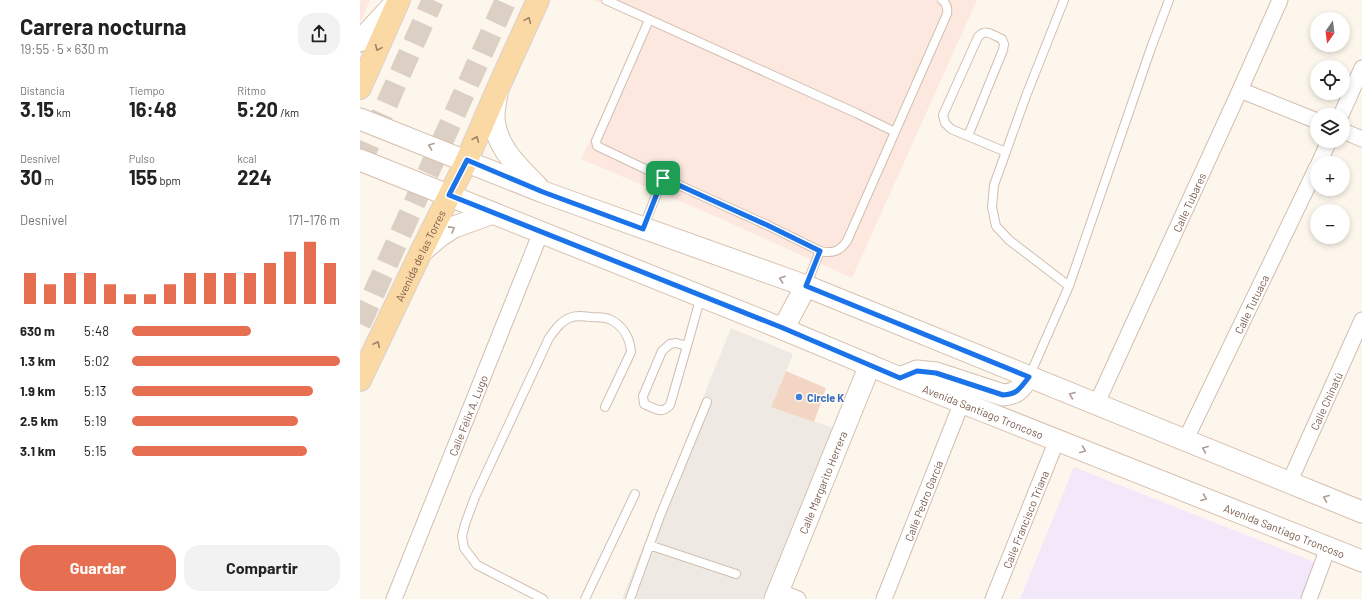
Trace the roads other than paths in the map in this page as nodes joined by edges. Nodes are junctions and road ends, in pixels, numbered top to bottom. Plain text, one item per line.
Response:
1 (399, 0) edge
2 (538, 0) edge
3 (606, 0) edge
4 (942, 0) edge
5 (1064, 0) edge
6 (1169, 0) edge
7 (1280, 0) edge
8 (649, 20) junction
9 (360, 41) edge
10 (1362, 68) edge
11 (360, 88) edge
12 (498, 88) junction
13 (1240, 90) junction
14 (1344, 108) edge
15 (1310, 118) edge
16 (368, 122) edge
17 (895, 132) junction
18 (1350, 134) edge
19 (968, 136) junction
20 (1362, 139) edge
21 (1006, 152) junction
22 (361, 160) edge
23 (467, 160) junction
24 (663, 178) junction
25 (1310, 182) edge
26 (543, 192) junction
27 (449, 195) junction
28 (493, 213) junction
29 (643, 229) junction
30 (541, 232) junction
31 (820, 251) junction
32 (421, 252) junction
33 (806, 286) junction
34 (1069, 286) junction
35 (701, 296) junction
36 (1362, 320) edge
37 (783, 328) junction
38 (687, 346) junction
39 (870, 365) junction
40 (1029, 377) junction
41 (900, 378) junction
42 (360, 380) edge
43 (707, 402) dead end
44 (962, 402) junction
45 (1096, 405) junction
46 (605, 407) dead end
47 (1056, 440) junction
48 (1185, 441) junction
49 (1289, 483) junction
50 (635, 494) dead end
51 (1362, 512) edge
52 (649, 545) junction
53 (1328, 548) junction
54 (1362, 561) edge
55 (736, 574) dead end
56 (777, 595) edge
57 (394, 599) edge
58 (543, 599) edge
59 (585, 599) edge
60 (630, 599) edge
61 (798, 599) edge
62 (884, 599) edge
63 (993, 599) edge
64 (1309, 599) edge

1 - 9 main road
1 -> 11 main road
12 -> 2 main road, Avenida de las Torres
3 - 8 lane
4 - 17 lane
5 - 21 lane
6 - 34 lane
7 - 13 street, Calle Tubares
8 - 17 lane
8 - 24 lane
10 - 14 street
23 -> 12 main road, Avenida de las Torres
12 - 26 main road
13 - 15 street
13 - 45 street, Calle Tubares
23 -> 16 main road
17 - 31 lane
18 - 20 street
19 - 19 lane
19 - 21 lane
21 - 34 lane
22 - 27 main road, Avenida Santiago Troncoso
23 - 26 main road
23 - 27 main road, Avenida de las Torres
24 - 29 lane
24 - 31 lane
25 - 48 street, Calle Tutuaca
26 - 29 main road
27 - 28 main road, Avenida Santiago Troncoso
27 - 32 main road, Avenida de las Torres
28 - 30 main road, Avenida Santiago Troncoso
32 -> 28 main road
33 -> 29 main road
30 - 35 main road, Avenida Santiago Troncoso
30 - 57 street, Calle Félix A. Lugo
31 - 33 lane
42 -> 32 main road, Avenida de las Torres
33 - 37 main road
33 - 40 main road
34 - 40 lane
35 - 37 main road, Avenida Santiago Troncoso
35 - 38 lane
36 - 49 street, Calle Chinatú
37 - 39 main road, Avenida Santiago Troncoso
38 - 38 lane
39 - 41 main road, Avenida Santiago Troncoso
39 - 56 main road, Calle Margarito Herrera
40 - 41 main road
45 -> 40 main road
41 - 44 main road, Avenida Santiago Troncoso
43 - 52 lane
44 - 47 main road, Avenida Santiago Troncoso
44 - 62 street, Calle Pedro García
45 - 48 main road
46 - 58 lane
47 -> 53 main road, Avenida Santiago Troncoso
47 - 63 street, Calle Francisco Triana
49 -> 48 main road
51 -> 49 main road
50 - 59 lane
52 - 55 lane
52 - 60 lane
53 - 54 main road, Avenida Santiago Troncoso
53 - 64 street
56 - 61 street

